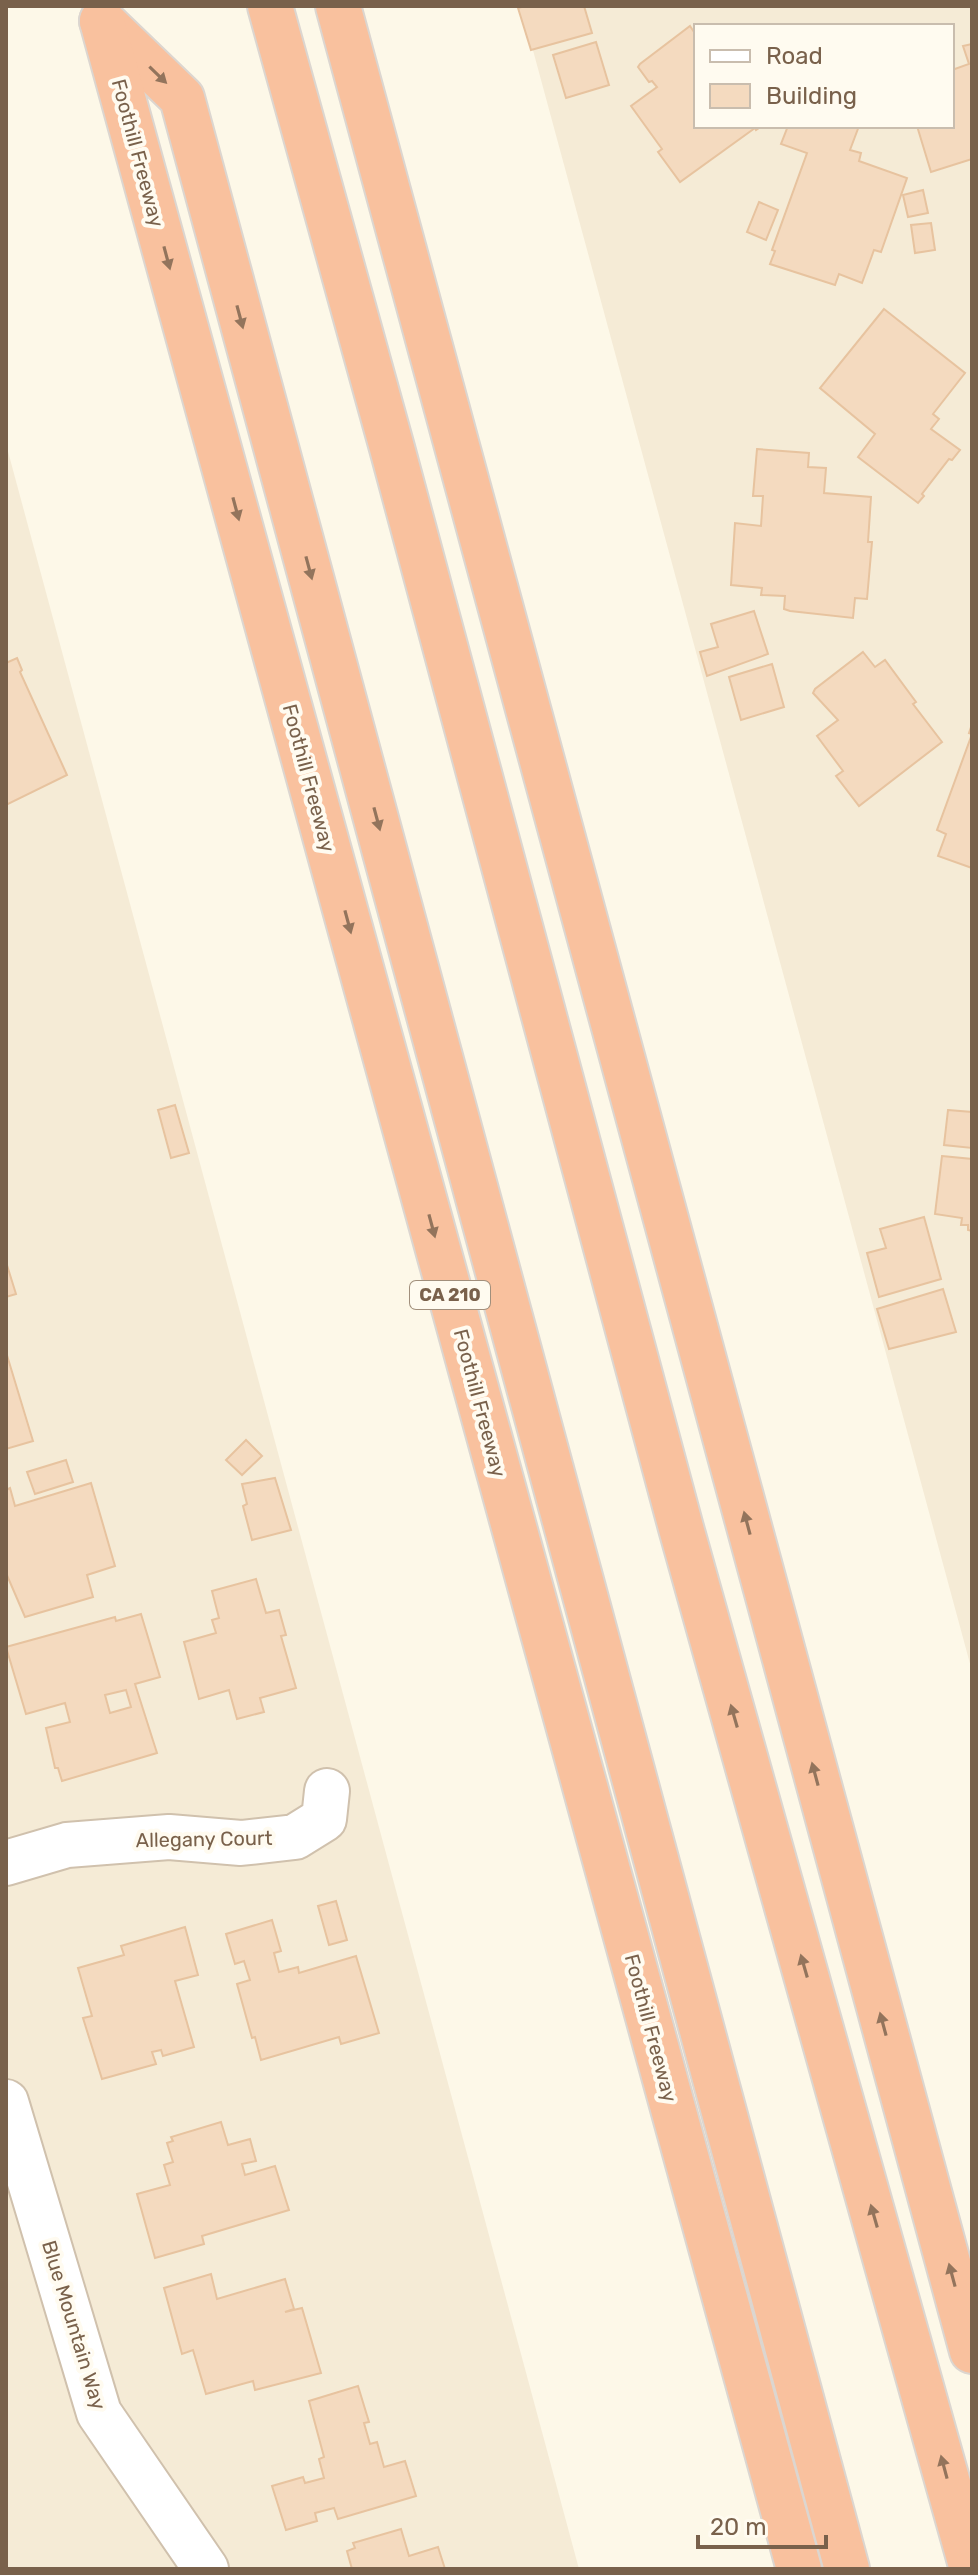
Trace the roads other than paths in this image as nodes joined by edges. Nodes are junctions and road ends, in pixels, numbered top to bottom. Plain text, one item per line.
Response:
1 (270, 6) edge
2 (338, 6) edge
3 (100, 13) edge
4 (327, 1791) dead end
5 (6, 1863) edge
6 (6, 2102) edge
7 (972, 2351) edge
8 (206, 2569) edge
9 (799, 2569) edge
10 (847, 2569) edge
11 (972, 2569) edge

11 -> 1 highway
7 -> 2 highway
3 -> 9 highway, Foothill Freeway / CA 210
3 -> 10 highway
4 - 5 street, Allegany Court
6 - 8 street, Blue Mountain Way

